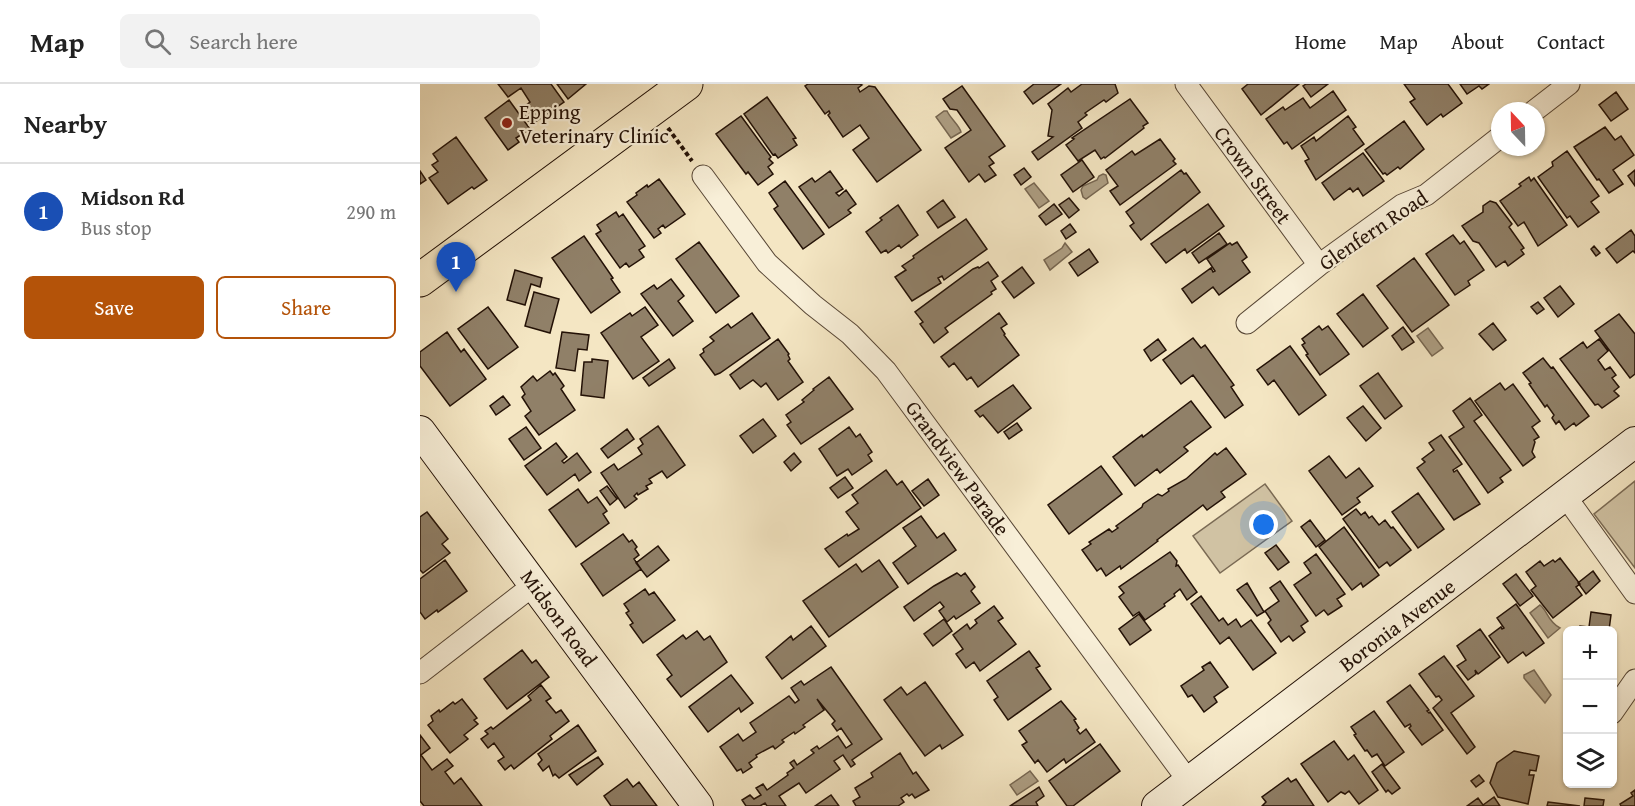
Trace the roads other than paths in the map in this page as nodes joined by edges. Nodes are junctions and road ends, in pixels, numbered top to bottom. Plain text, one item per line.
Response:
1 (686, 84) edge
2 (1186, 84) edge
3 (1569, 84) edge
4 (1545, 103) edge
5 (1491, 144) edge
6 (703, 176) road end
7 (1319, 265) junction
8 (420, 280) edge
9 (1247, 323) dead end
10 (420, 431) edge
11 (1635, 442) edge
12 (1566, 497) junction
13 (534, 584) junction
14 (1635, 593) edge
15 (420, 673) edge
16 (1635, 681) edge
17 (1617, 706) edge
18 (1190, 783) junction
19 (698, 806) edge
20 (1157, 806) edge

1 - 8 main road
2 - 7 street, Crown Street
3 - 4 street
5 - 7 street, Glenfern Road
6 - 18 street, Grandview Parade
7 - 9 street, Glenfern Road
10 - 13 street, Midson Road
11 - 12 street, Boronia Avenue
12 - 14 street
12 - 18 street, Boronia Avenue
13 - 15 street
13 - 19 street, Midson Road
16 - 17 street
18 - 20 street, Boronia Avenue

